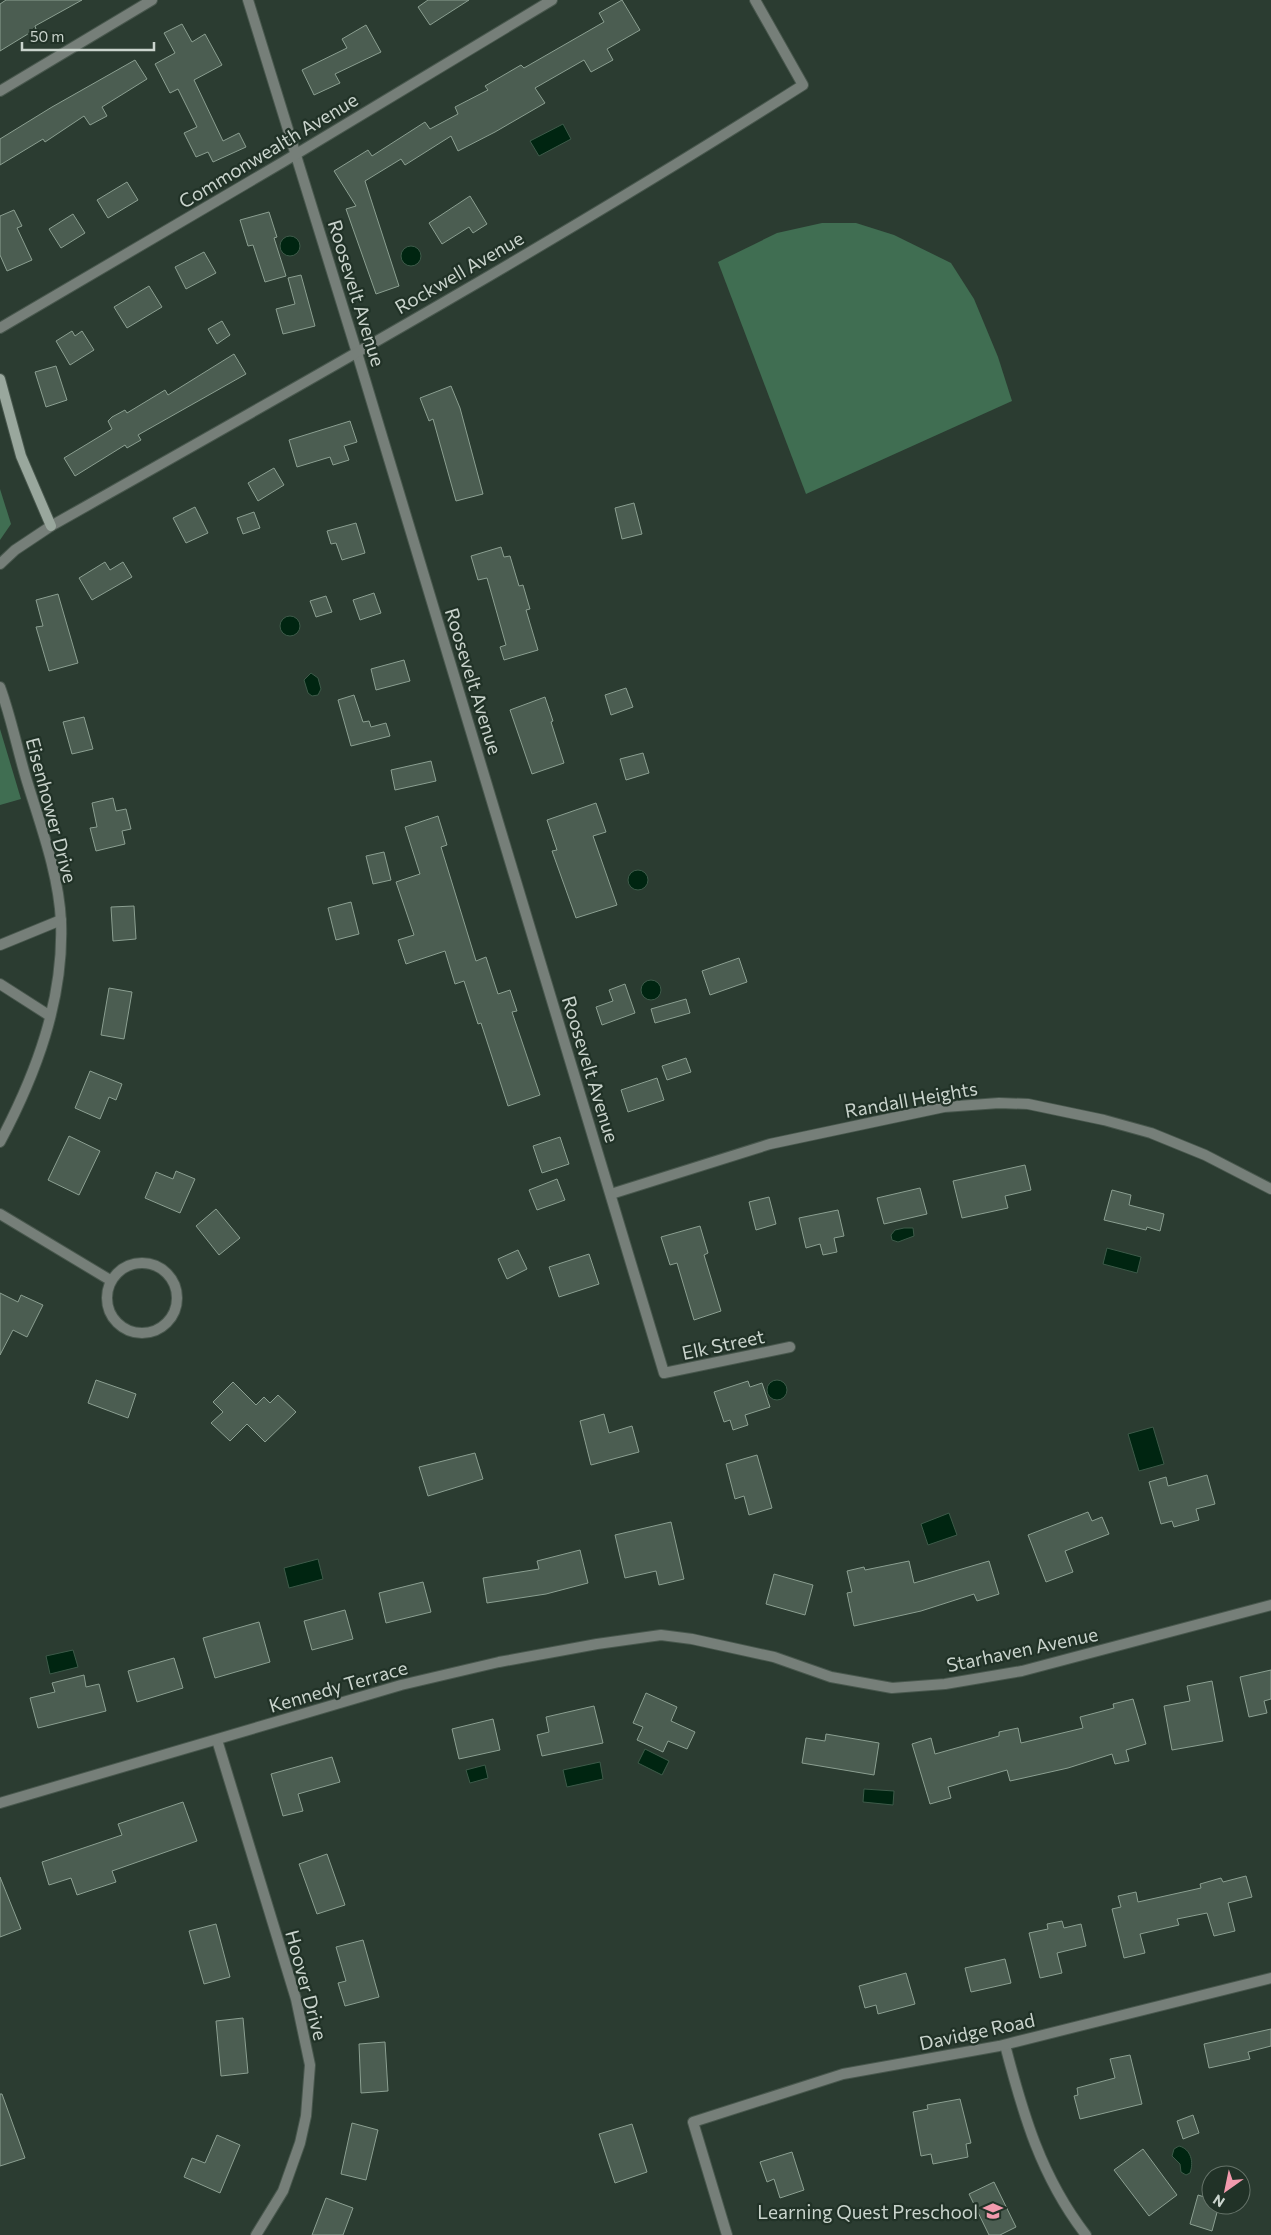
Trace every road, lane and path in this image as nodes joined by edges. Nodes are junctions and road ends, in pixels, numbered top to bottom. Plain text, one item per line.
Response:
1 (152, 0) edge
2 (248, 0) edge
3 (552, 0) edge
4 (755, 0) edge
5 (0, 91) edge
6 (296, 154) junction
7 (0, 328) edge
8 (357, 353) junction
9 (0, 380) edge
10 (51, 526) junction
11 (0, 564) edge
12 (0, 687) edge
13 (61, 920) junction
14 (0, 945) edge
15 (0, 984) edge
16 (50, 1016) junction
17 (0, 1142) edge
18 (1271, 1189) edge
19 (610, 1194) junction
20 (0, 1214) edge
21 (110, 1280) junction
22 (790, 1348) dead end
23 (664, 1373) joint
24 (1271, 1605) edge
25 (692, 1639) joint
26 (217, 1740) junction
27 (0, 1803) edge
28 (1271, 1978) edge
29 (1005, 2045) junction
30 (256, 2235) edge
31 (726, 2235) edge
32 (1086, 2235) edge

1 - 5 street
2 - 6 street, Roosevelt Avenue
3 - 6 street, Commonwealth Avenue
4 - 8 street, Rockwell Avenue
6 - 7 street, Commonwealth Avenue
6 - 8 street, Roosevelt Avenue
8 - 10 street, Rockwell Avenue
8 - 19 street, Roosevelt Avenue
9 - 10 street
10 - 11 street
12 - 13 street, Eisenhower Drive
13 - 14 street
13 - 16 street, Eisenhower Drive
15 - 16 street
16 - 17 street, Eisenhower Drive
18 - 19 street, Randall Heights
19 - 23 street, Roosevelt Avenue
20 - 21 street
21 - 21 street
22 - 23 street, Elk Street
24 - 25 street, Starhaven Avenue
25 - 26 street, Kennedy Terrace
26 - 27 street, Kennedy Terrace
26 - 30 street, Hoover Drive
28 - 29 street, Davidge Road
29 - 31 street, Davidge Road
29 - 32 street

